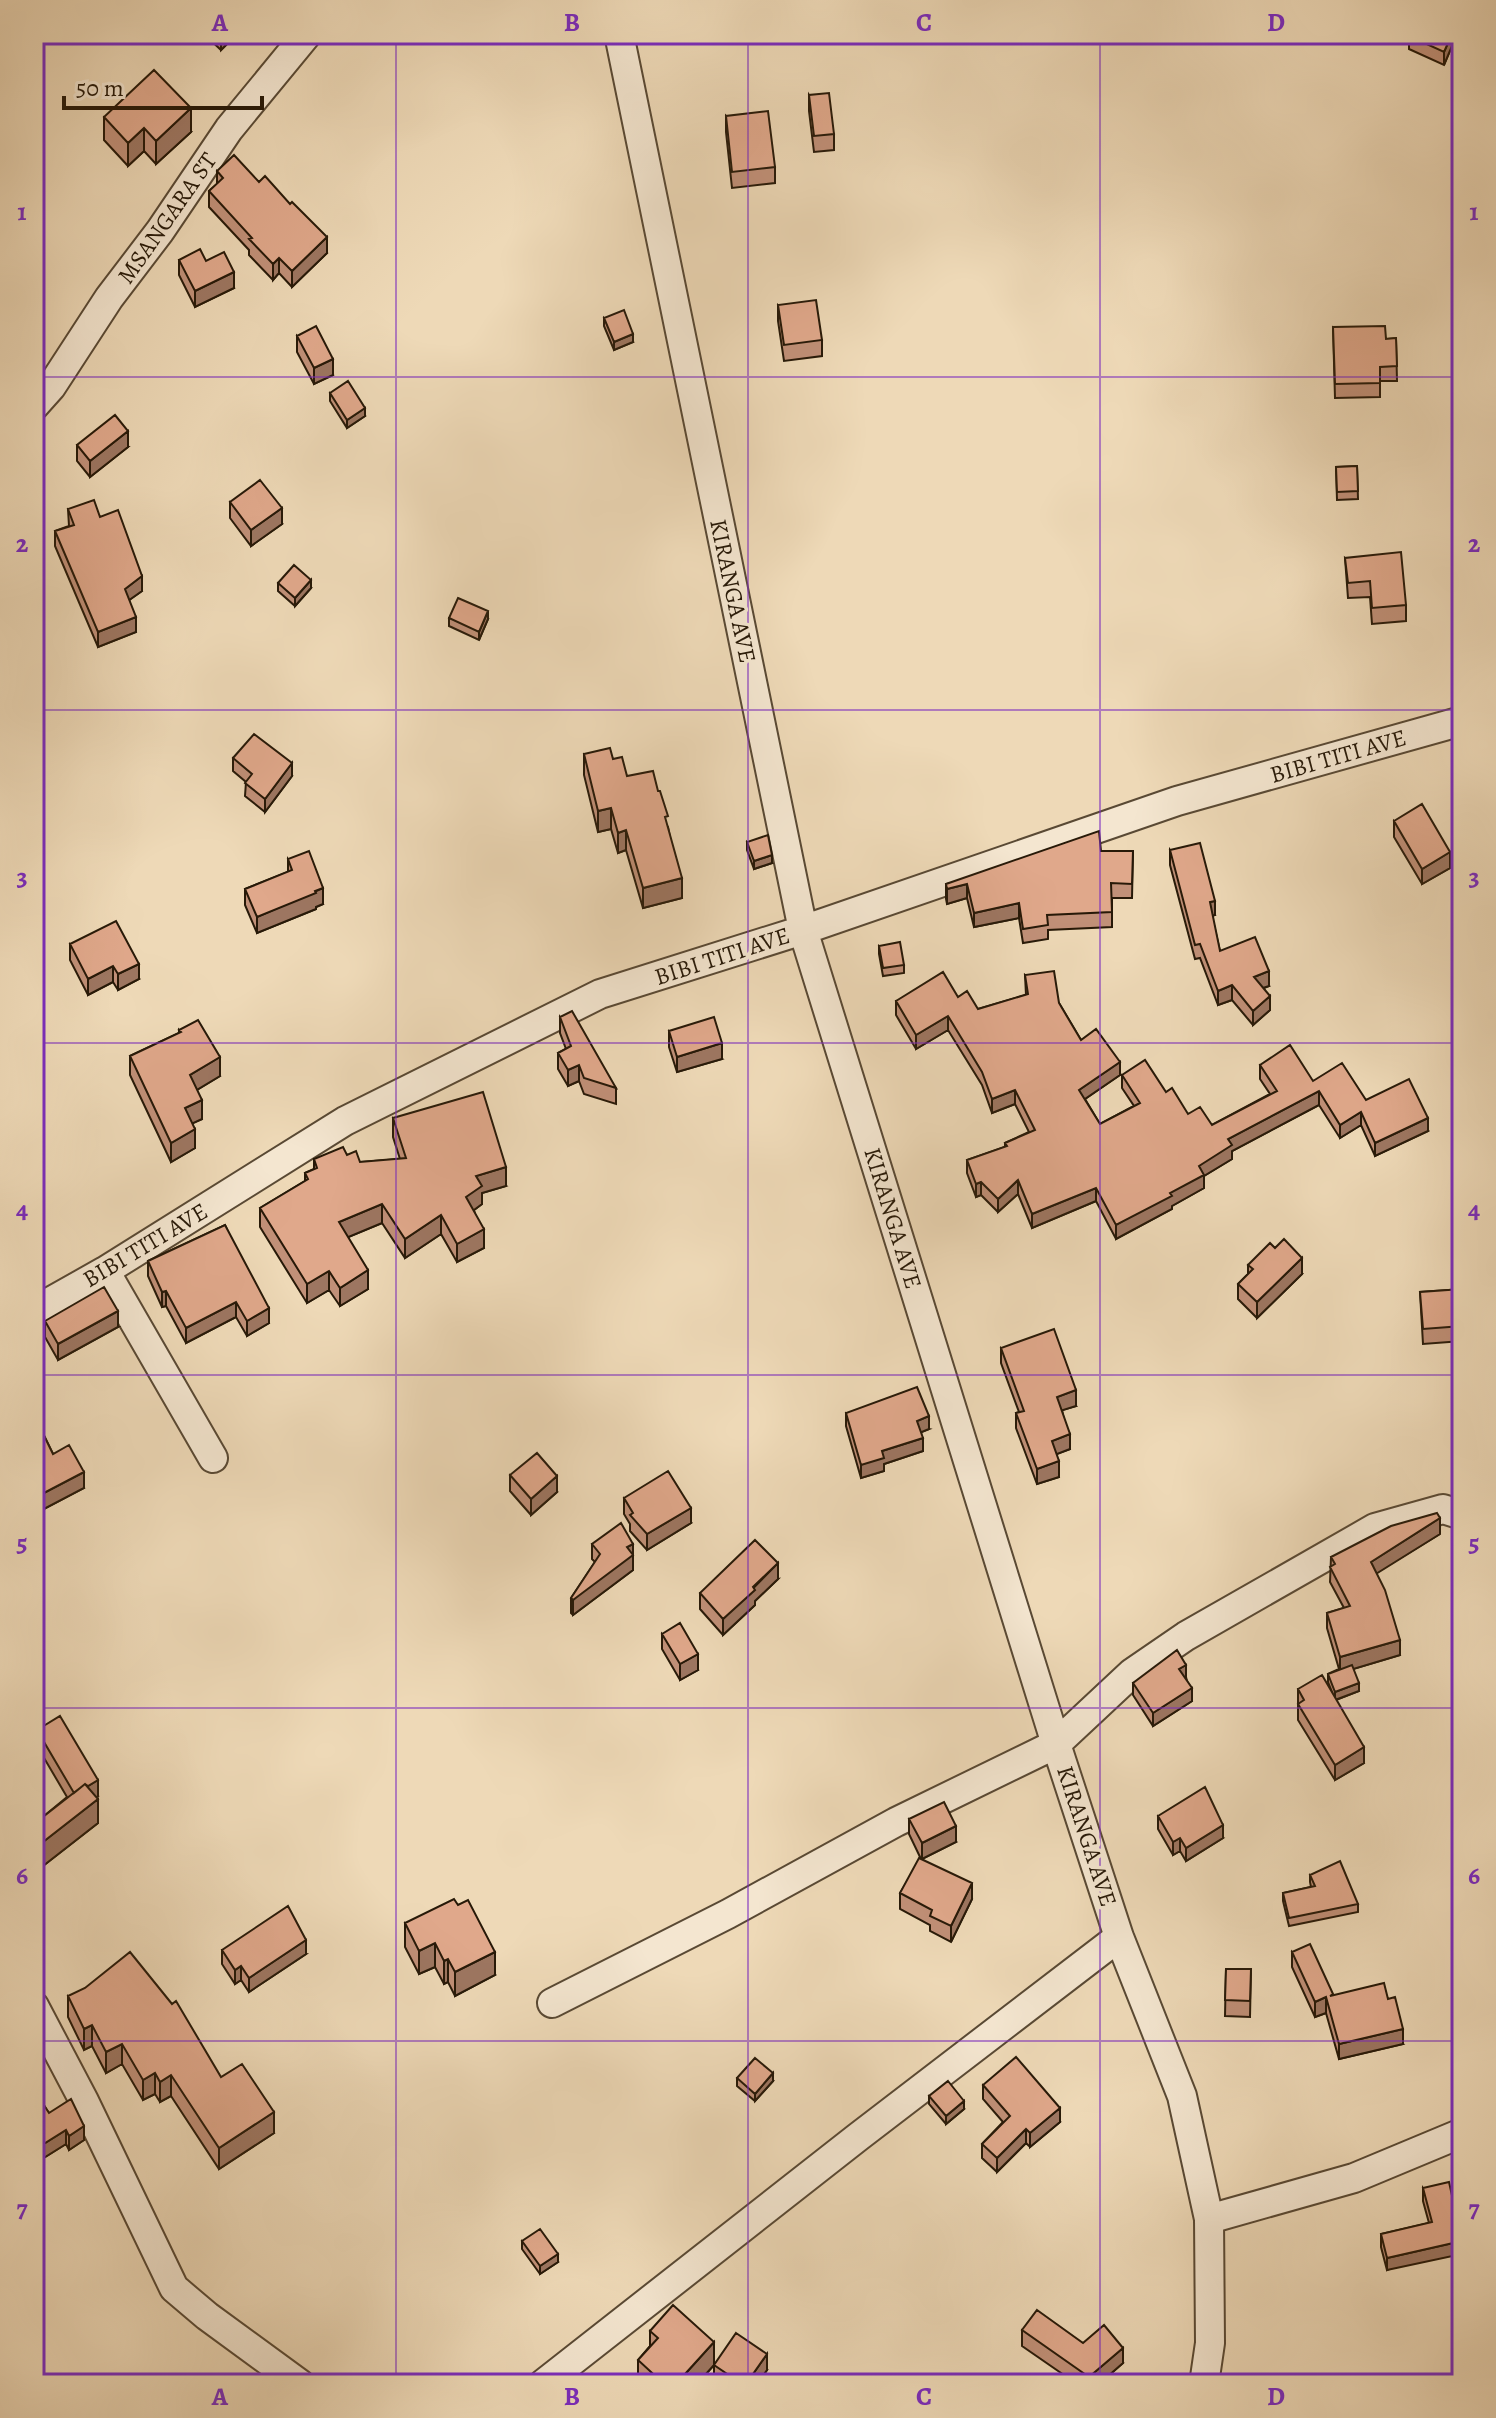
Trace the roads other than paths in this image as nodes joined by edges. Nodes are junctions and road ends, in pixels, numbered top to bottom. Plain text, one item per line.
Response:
1 (307, 34) edge
2 (619, 34) edge
3 (34, 406) edge
4 (1462, 721) edge
5 (803, 930) junction
6 (105, 1271) junction
7 (34, 1311) edge
8 (213, 1458) dead end
9 (1462, 1515) edge
10 (1056, 1744) junction
11 (1119, 1937) junction
12 (552, 2003) dead end
13 (34, 2006) edge
14 (1462, 2133) edge
15 (1209, 2219) junction
16 (300, 2384) edge
17 (543, 2384) edge
18 (1204, 2384) edge

1 - 3 street, MSANGARA ST
2 - 5 street, KIRANGA AVE
4 - 5 street, BIBI TITI AVE
5 - 6 street, BIBI TITI AVE
5 - 10 street, KIRANGA AVE
6 - 7 street, BIBI TITI AVE
6 - 8 street
9 - 10 street
10 - 11 street, KIRANGA AVE
10 - 12 street
11 - 15 street, KIRANGA AVE
11 - 17 street
13 - 16 street
14 - 15 street
15 - 18 street, KIRANGA AVE

